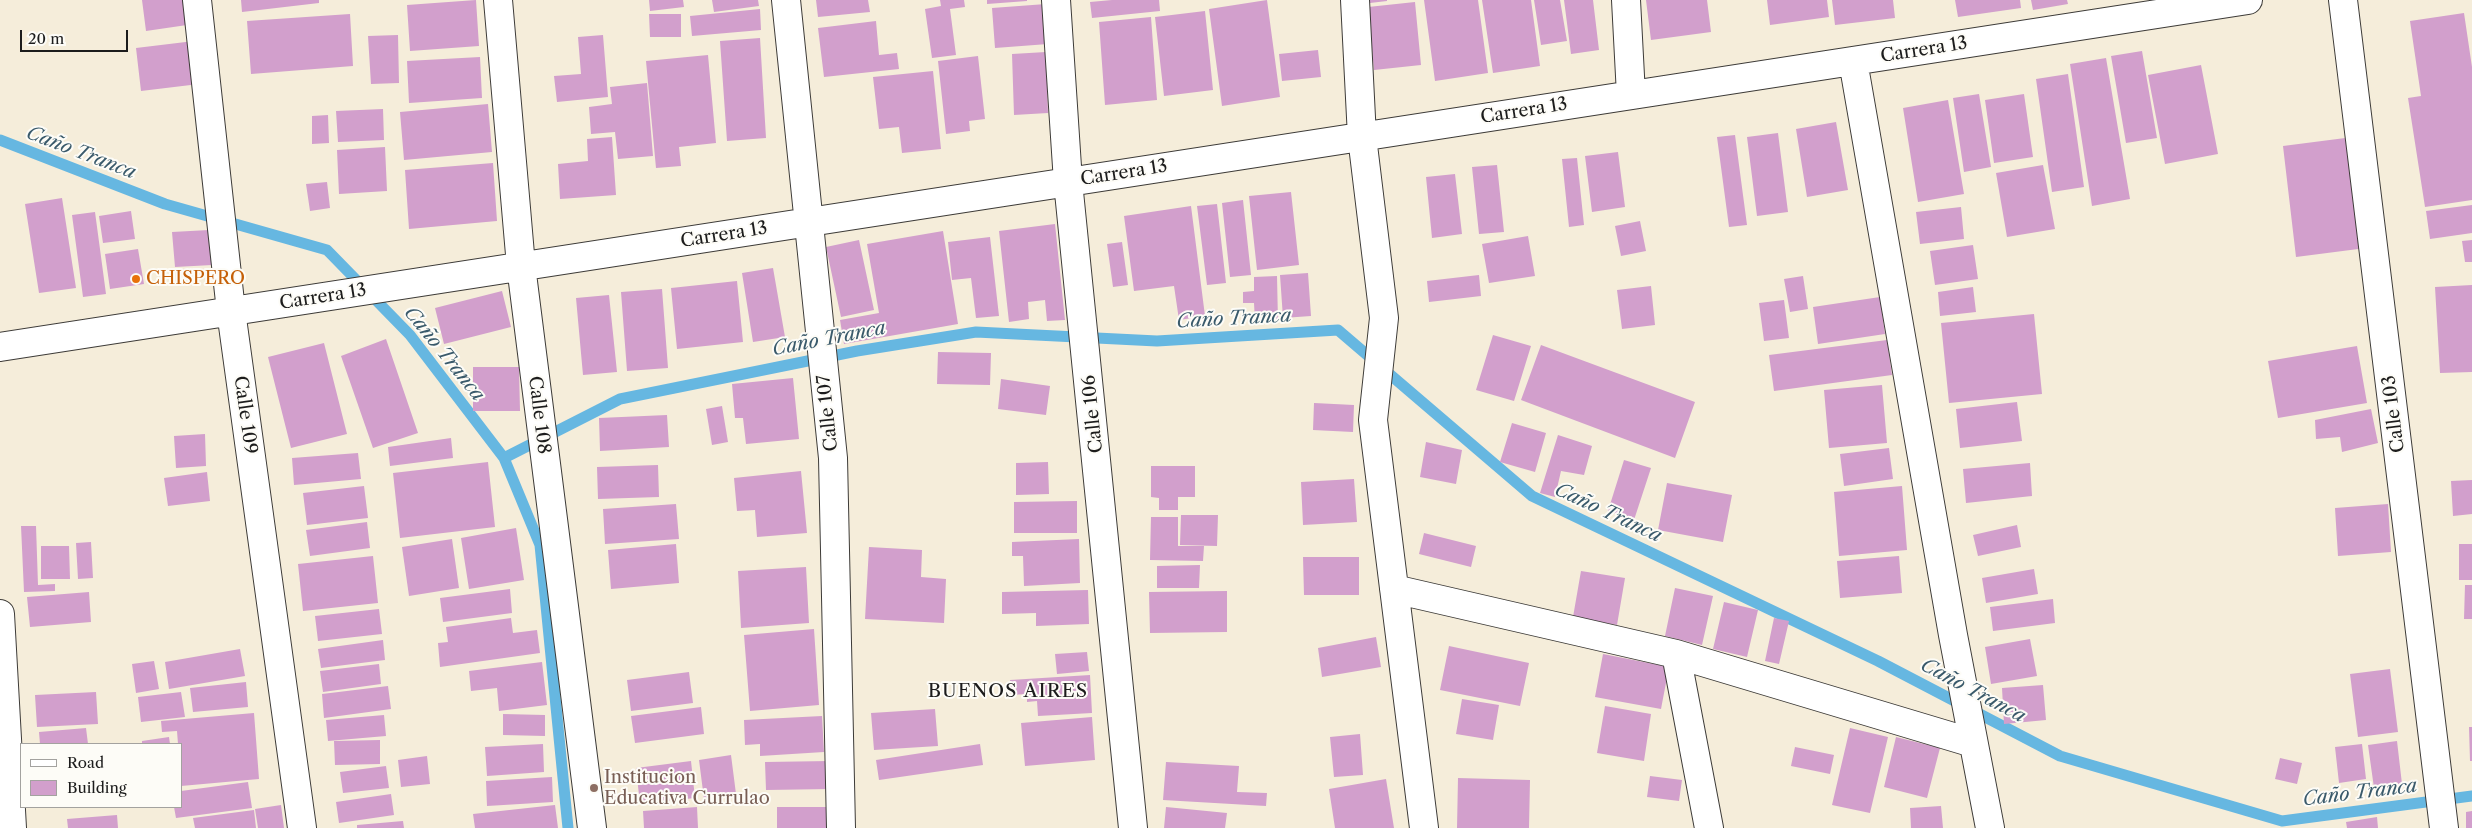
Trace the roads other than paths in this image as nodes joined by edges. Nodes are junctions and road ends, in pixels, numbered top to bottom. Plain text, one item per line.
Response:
1 (197, 0) edge
2 (498, 0) edge
3 (786, 0) edge
4 (1056, 0) edge
5 (1355, 0) edge
6 (1626, 0) edge
7 (2248, 0) edge
8 (2343, 0) edge
9 (1853, 61) junction
10 (1631, 95) junction
11 (1362, 137) junction
12 (1068, 182) junction
13 (809, 222) junction
14 (521, 266) junction
15 (231, 311) junction
16 (0, 347) edge
17 (1394, 589) junction
18 (0, 614) edge
19 (1676, 654) junction
20 (1972, 735) junction
21 (12, 828) edge
22 (302, 828) edge
23 (592, 828) edge
24 (841, 828) edge
25 (1133, 828) edge
26 (1424, 828) edge
27 (1708, 828) edge
28 (1990, 828) edge
29 (2444, 828) edge

1 - 15 street, Calle 109
2 - 14 street, Calle 108
3 - 13 street, Calle 107
4 - 12 street, Calle 106
5 - 11 street
6 - 10 street
7 - 9 street, Carrera 13
8 - 29 street, Calle 103
9 - 10 street, Carrera 13
9 - 20 street
10 - 11 street, Carrera 13
11 - 12 street, Carrera 13
11 - 17 street
12 - 13 street, Carrera 13
12 - 25 street, Calle 106
13 - 14 street, Carrera 13
13 - 24 street, Calle 107
14 - 15 street, Carrera 13
14 - 23 street, Calle 108
15 - 16 street, Carrera 13
15 - 22 street, Calle 109
17 - 19 street
17 - 26 street
18 - 21 street
19 - 20 street
19 - 27 street
20 - 28 street

